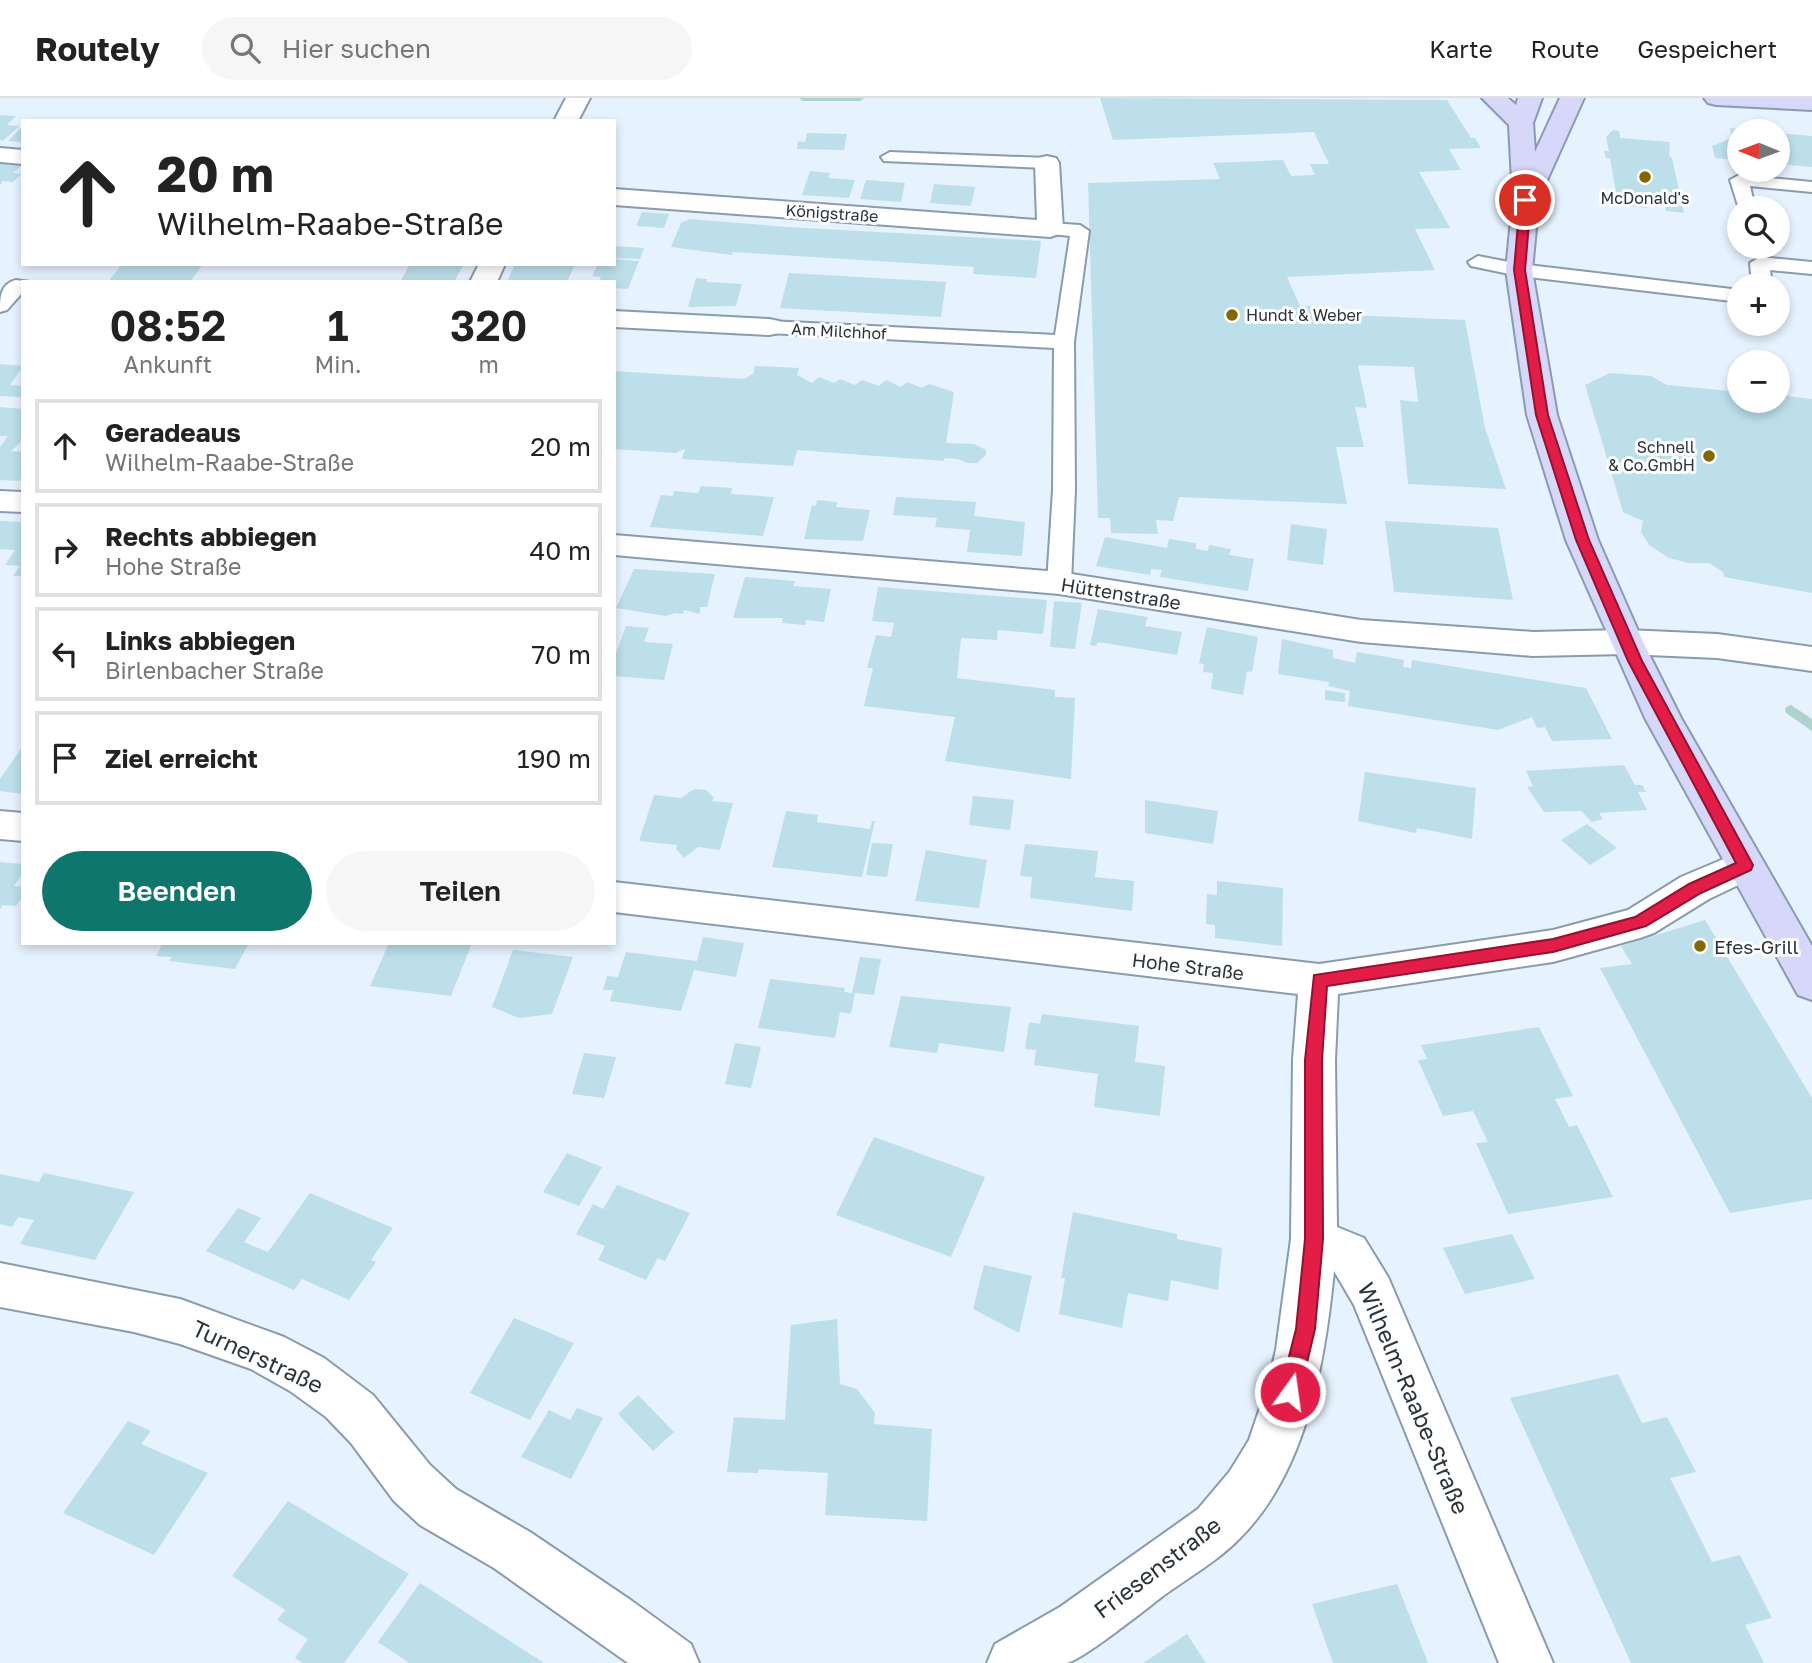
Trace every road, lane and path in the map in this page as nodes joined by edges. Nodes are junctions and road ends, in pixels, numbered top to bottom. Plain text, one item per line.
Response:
1 (578, 98) edge
2 (1494, 98) edge
3 (1530, 98) edge
4 (1572, 98) edge
5 (1716, 98) edge
6 (1812, 103) edge
7 (567, 119) edge
8 (1521, 123) junction
9 (0, 155) edge
10 (21, 156) edge
11 (890, 157) dead end
12 (1047, 163) joint
13 (1812, 187) edge
14 (1743, 196) edge
15 (616, 197) edge
16 (1525, 200) junction
17 (1050, 229) junction
18 (1775, 259) edge
19 (1478, 262) dead end
20 (1812, 268) edge
21 (1519, 270) junction
22 (21, 286) edge
23 (1727, 294) edge
24 (0, 306) edge
25 (616, 319) edge
26 (769, 327) joint
27 (1063, 342) junction
28 (0, 501) edge
29 (21, 502) edge
30 (616, 545) edge
31 (1059, 583) junction
32 (1626, 642) junction
33 (1812, 659) edge
34 (0, 825) edge
35 (21, 827) edge
36 (1745, 865) junction
37 (616, 897) edge
38 (1320, 980) junction
39 (1812, 983) edge
40 (1314, 1239) junction
41 (0, 1285) edge
42 (673, 1663) edge
43 (1014, 1663) edge
44 (1526, 1663) edge

1 - 7 street
2 - 8 main road
3 - 8 main road
4 - 16 main road
5 - 6 main road
8 - 16 main road
9 - 10 street
11 - 12 lane
12 - 17 street
13 - 14 lane
15 - 17 street, Königstraße
16 - 21 main road
17 - 27 lane, Königstraße
18 - 20 lane
19 - 21 lane
21 - 23 lane
21 - 32 main road
22 - 24 lane
25 - 26 street, Am Milchhof
26 - 27 lane, Am Milchhof
27 - 31 lane, Königstraße
28 - 29 street
30 - 31 street, Hüttenstraße
31 - 32 street, Hüttenstraße
32 - 33 street, Hüttenstraße
32 - 36 main road
34 - 35 street
36 - 38 street, Hohe Straße
36 - 39 main road
37 - 38 street, Hohe Straße
38 - 40 street
40 - 43 street, Friesenstraße
40 - 44 street, Wilhelm-Raabe-Straße
41 - 42 street, Turnerstraße

